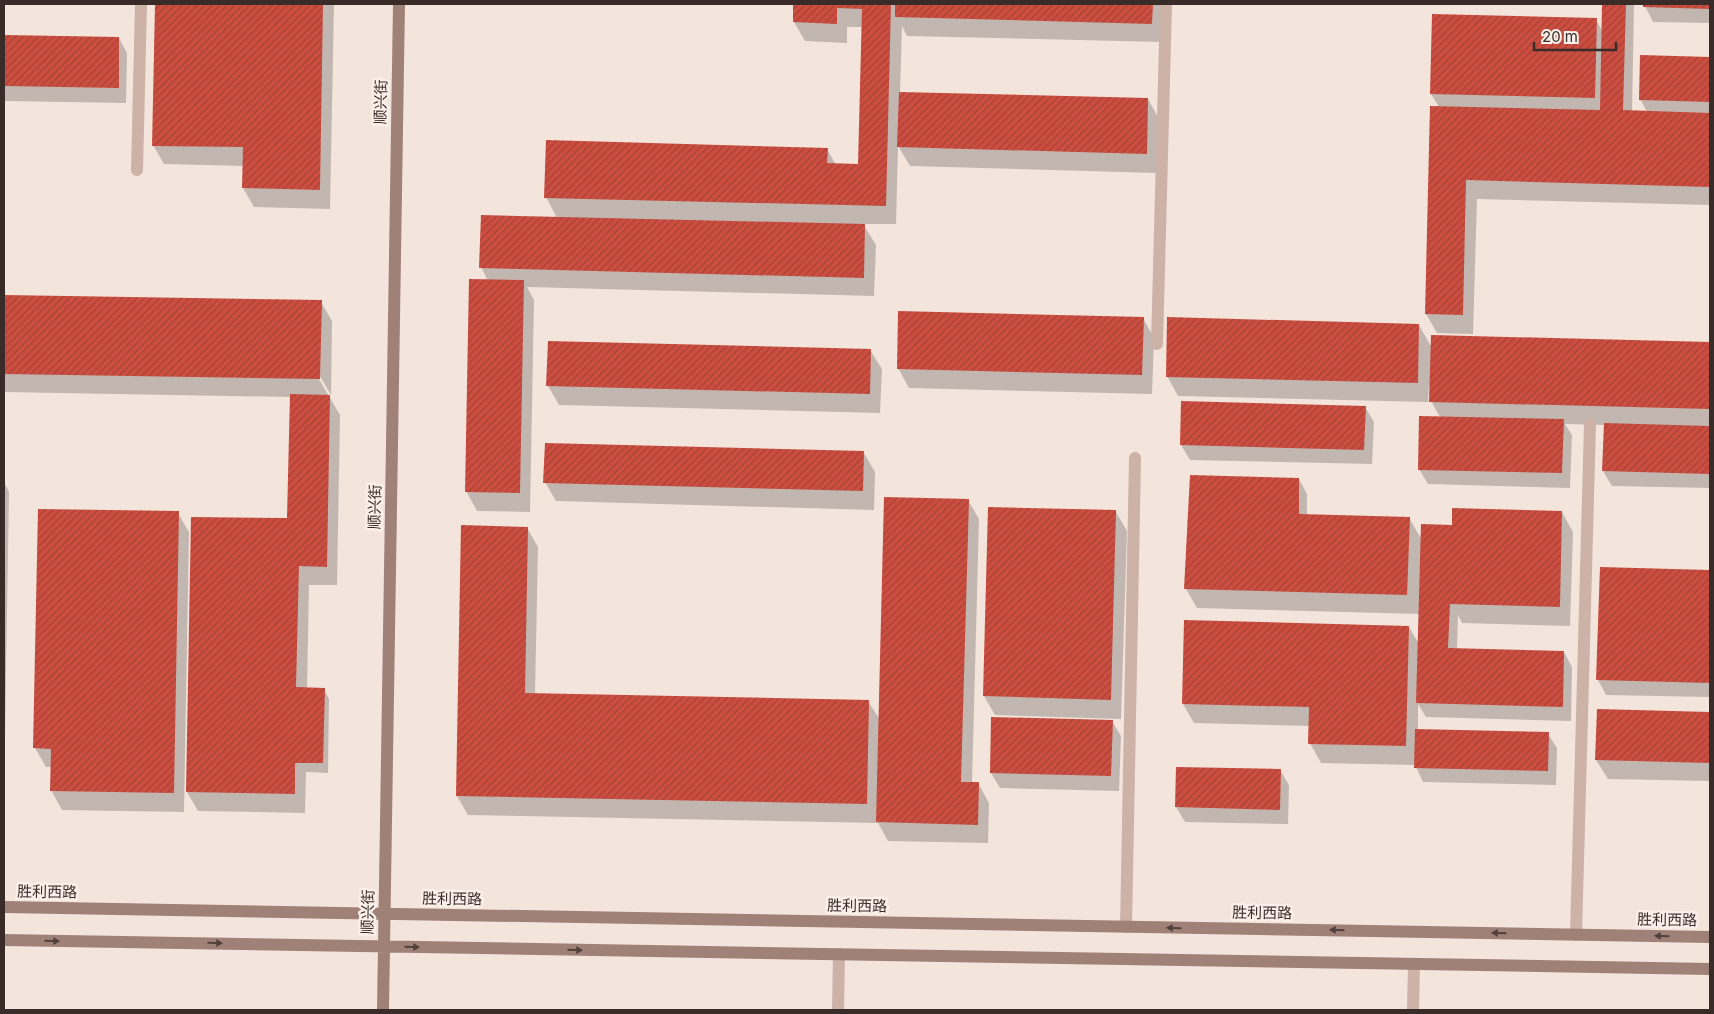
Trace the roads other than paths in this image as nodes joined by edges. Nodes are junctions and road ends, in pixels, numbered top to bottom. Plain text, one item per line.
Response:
1 (141, 4) edge
2 (399, 4) edge
3 (1166, 4) edge
4 (137, 170) dead end
5 (1157, 344) dead end
6 (1590, 424) dead end
7 (1135, 458) dead end
8 (4, 908) edge
9 (384, 914) junction
10 (1126, 927) junction
11 (1576, 935) junction
12 (1710, 937) edge
13 (4, 940) edge
14 (384, 946) junction
15 (839, 954) junction
16 (1414, 964) junction
17 (1710, 969) edge
18 (383, 1010) edge
19 (838, 1010) edge
20 (1412, 1010) edge

1 - 4 lane
2 - 9 main road, 顺兴街
3 - 5 lane
6 - 11 lane
7 - 10 lane
8 - 9 main road, 胜利西路
9 - 10 main road, 胜利西路
9 - 14 main road, 顺兴街
11 -> 10 main road, 胜利西路
12 -> 11 main road, 胜利西路
13 -> 14 main road
14 -> 15 main road
14 - 18 main road, 顺兴街
15 - 16 main road
15 - 19 lane
16 - 17 main road
16 - 20 lane

